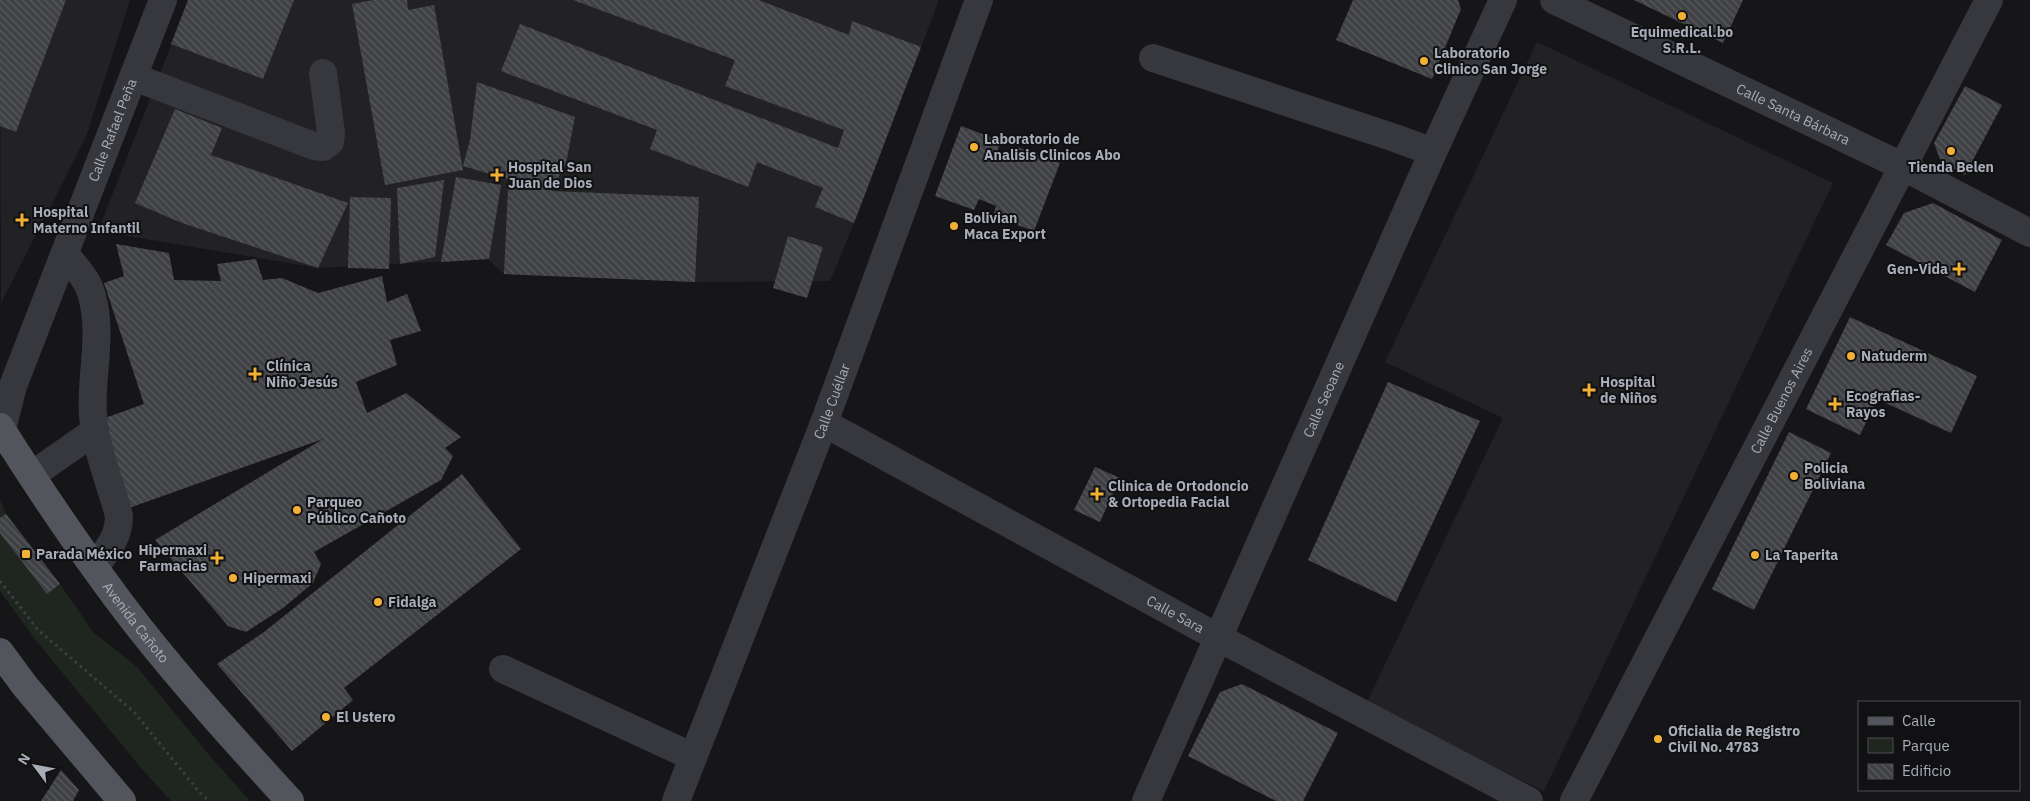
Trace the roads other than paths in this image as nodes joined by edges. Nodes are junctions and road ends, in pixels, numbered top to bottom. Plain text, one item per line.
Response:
1 (163, 0) edge
2 (979, 0) edge
3 (1503, 0) edge
4 (1554, 0) edge
5 (1989, 0) edge
6 (1153, 58) dead end
7 (323, 73) dead end
8 (134, 77) junction
9 (1433, 152) junction
10 (1902, 166) junction
11 (2030, 233) edge
12 (65, 253) junction
13 (824, 423) junction
14 (1, 428) edge
15 (94, 431) junction
16 (32, 475) junction
17 (95, 567) junction
18 (1219, 638) junction
19 (0, 652) edge
20 (503, 669) dead end
21 (693, 757) junction
22 (122, 801) edge
23 (290, 801) edge
24 (676, 801) edge
25 (1146, 801) edge
26 (1529, 801) edge
27 (1574, 801) edge

1 - 8 street, Calle Rafael Peña
2 - 13 street, Calle Cuéllar
3 - 9 street, Calle Seoane
4 - 10 street, Calle Santa Bárbara
5 - 10 street, Calle Buenos Aires
6 - 9 street
7 - 8 street
8 - 12 street, Calle Rafael Peña
9 - 18 street, Calle Seoane
10 - 11 street, Calle Santa Bárbara
10 - 27 street, Calle Buenos Aires
12 - 14 street, Calle Rafael Peña
12 - 15 street
13 - 18 street, Calle Sara
13 - 21 street, Calle Cuéllar
14 - 16 main road, Avenida Cañoto
15 - 16 street
15 - 17 street
16 - 17 main road, Avenida Cañoto
17 - 23 main road, Avenida Cañoto
18 - 25 street, Calle Seoane
18 - 26 street, Calle Sara
19 - 22 main road
20 - 21 street
21 - 24 street, Calle Cuéllar

